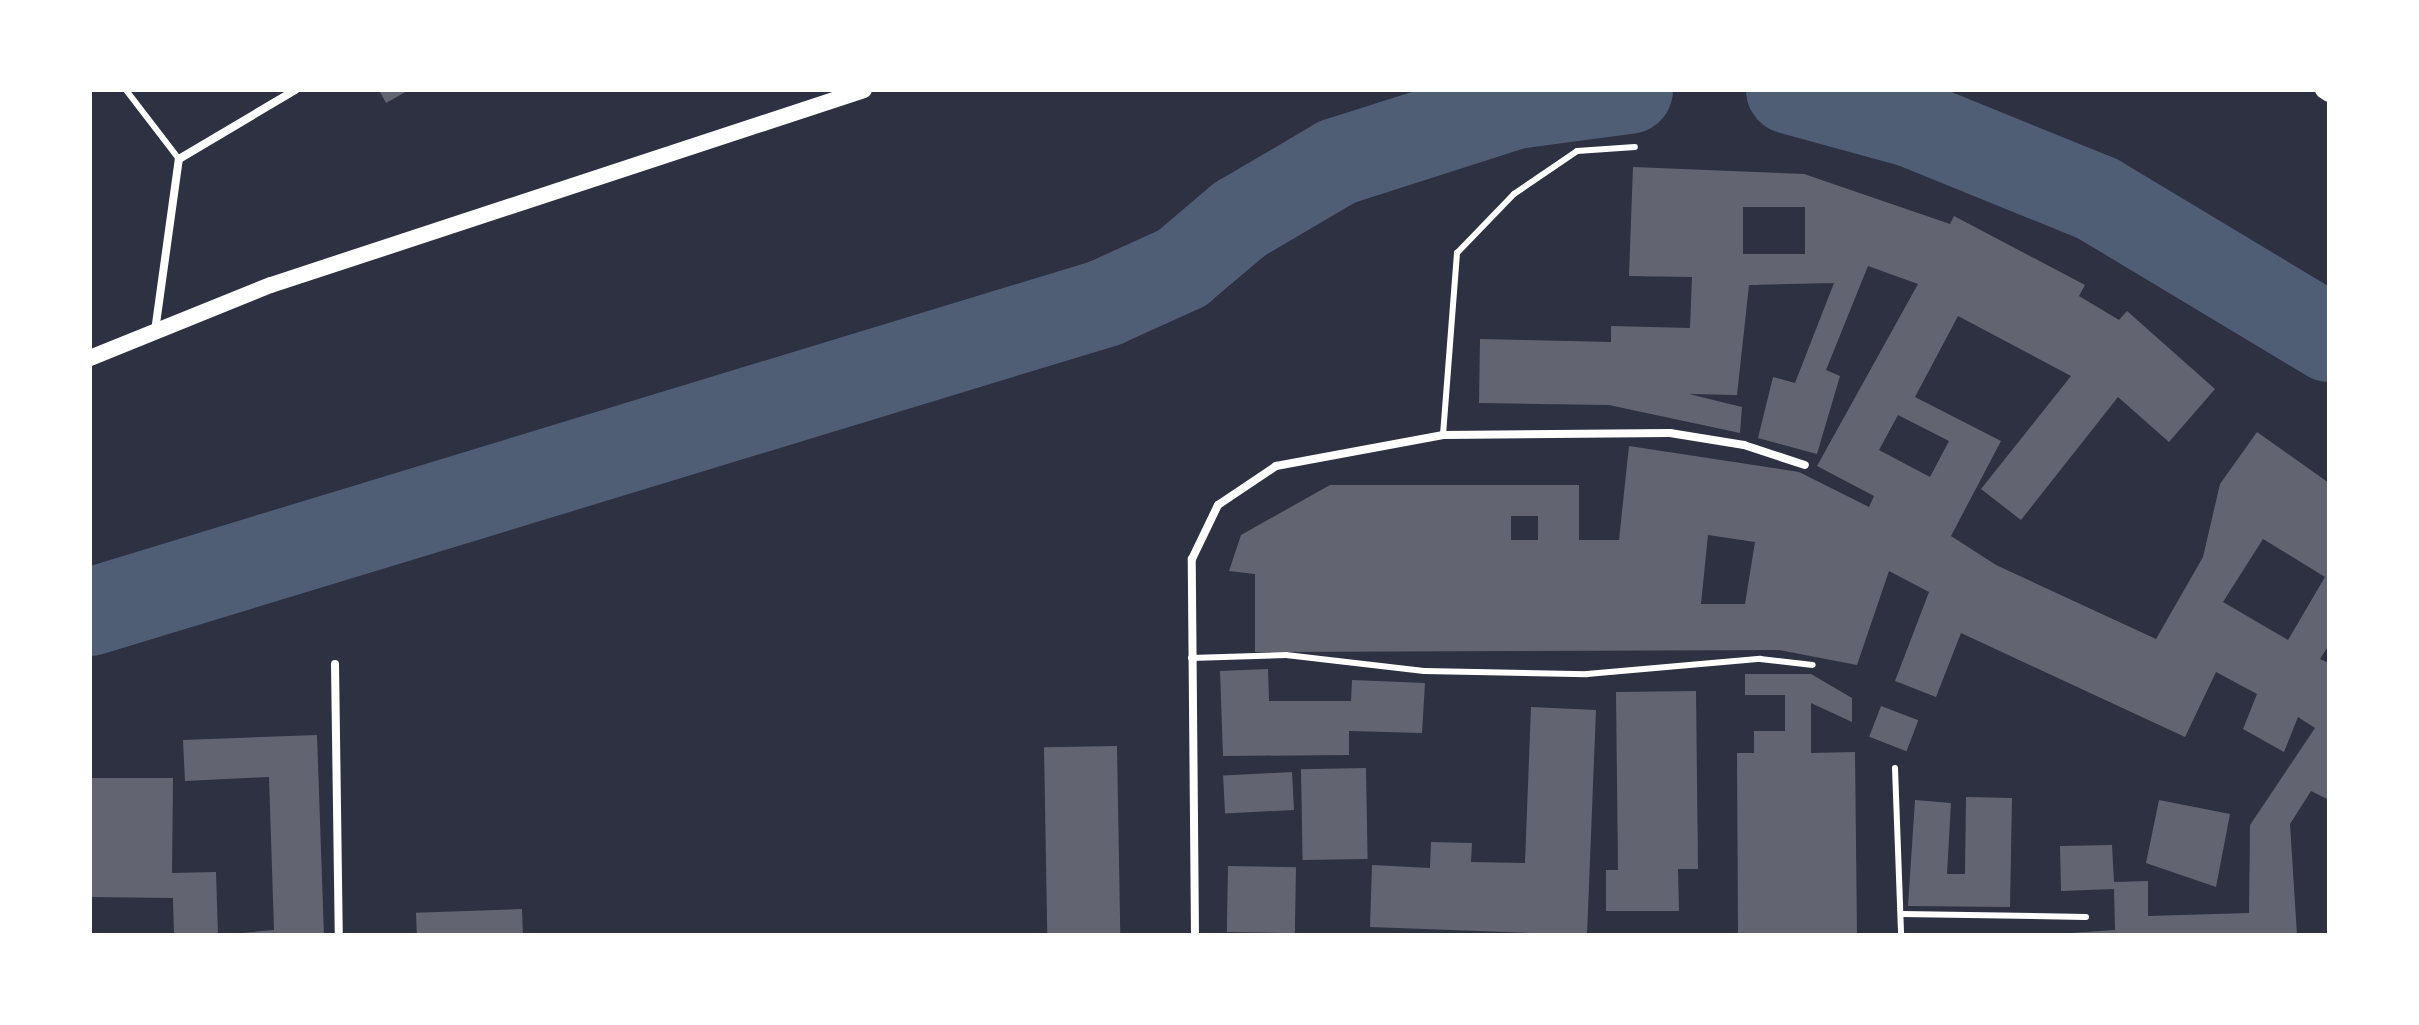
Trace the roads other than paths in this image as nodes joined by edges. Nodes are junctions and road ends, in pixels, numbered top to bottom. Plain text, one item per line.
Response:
1 (126, 90) edge
2 (295, 90) edge
3 (864, 90) edge
4 (2323, 90) edge
5 (2329, 94) edge
6 (1635, 147) dead end
7 (179, 159) junction
8 (154, 332) junction
9 (90, 358) edge
10 (1443, 435) junction
11 (1805, 465) dead end
12 (1191, 658) junction
13 (335, 664) dead end
14 (1813, 665) dead end
15 (1895, 768) dead end
16 (1902, 914) junction
17 (2086, 917) dead end
18 (339, 935) edge
19 (1195, 935) edge
20 (1901, 935) edge

1 - 7 lane
2 - 7 street
3 - 8 main road
4 - 5 main road
6 - 10 lane
7 - 8 street
8 - 9 main road
10 - 11 street
10 - 12 street
12 - 14 lane
12 - 19 street
13 - 18 street
15 - 16 lane
16 - 17 lane
16 - 20 lane

